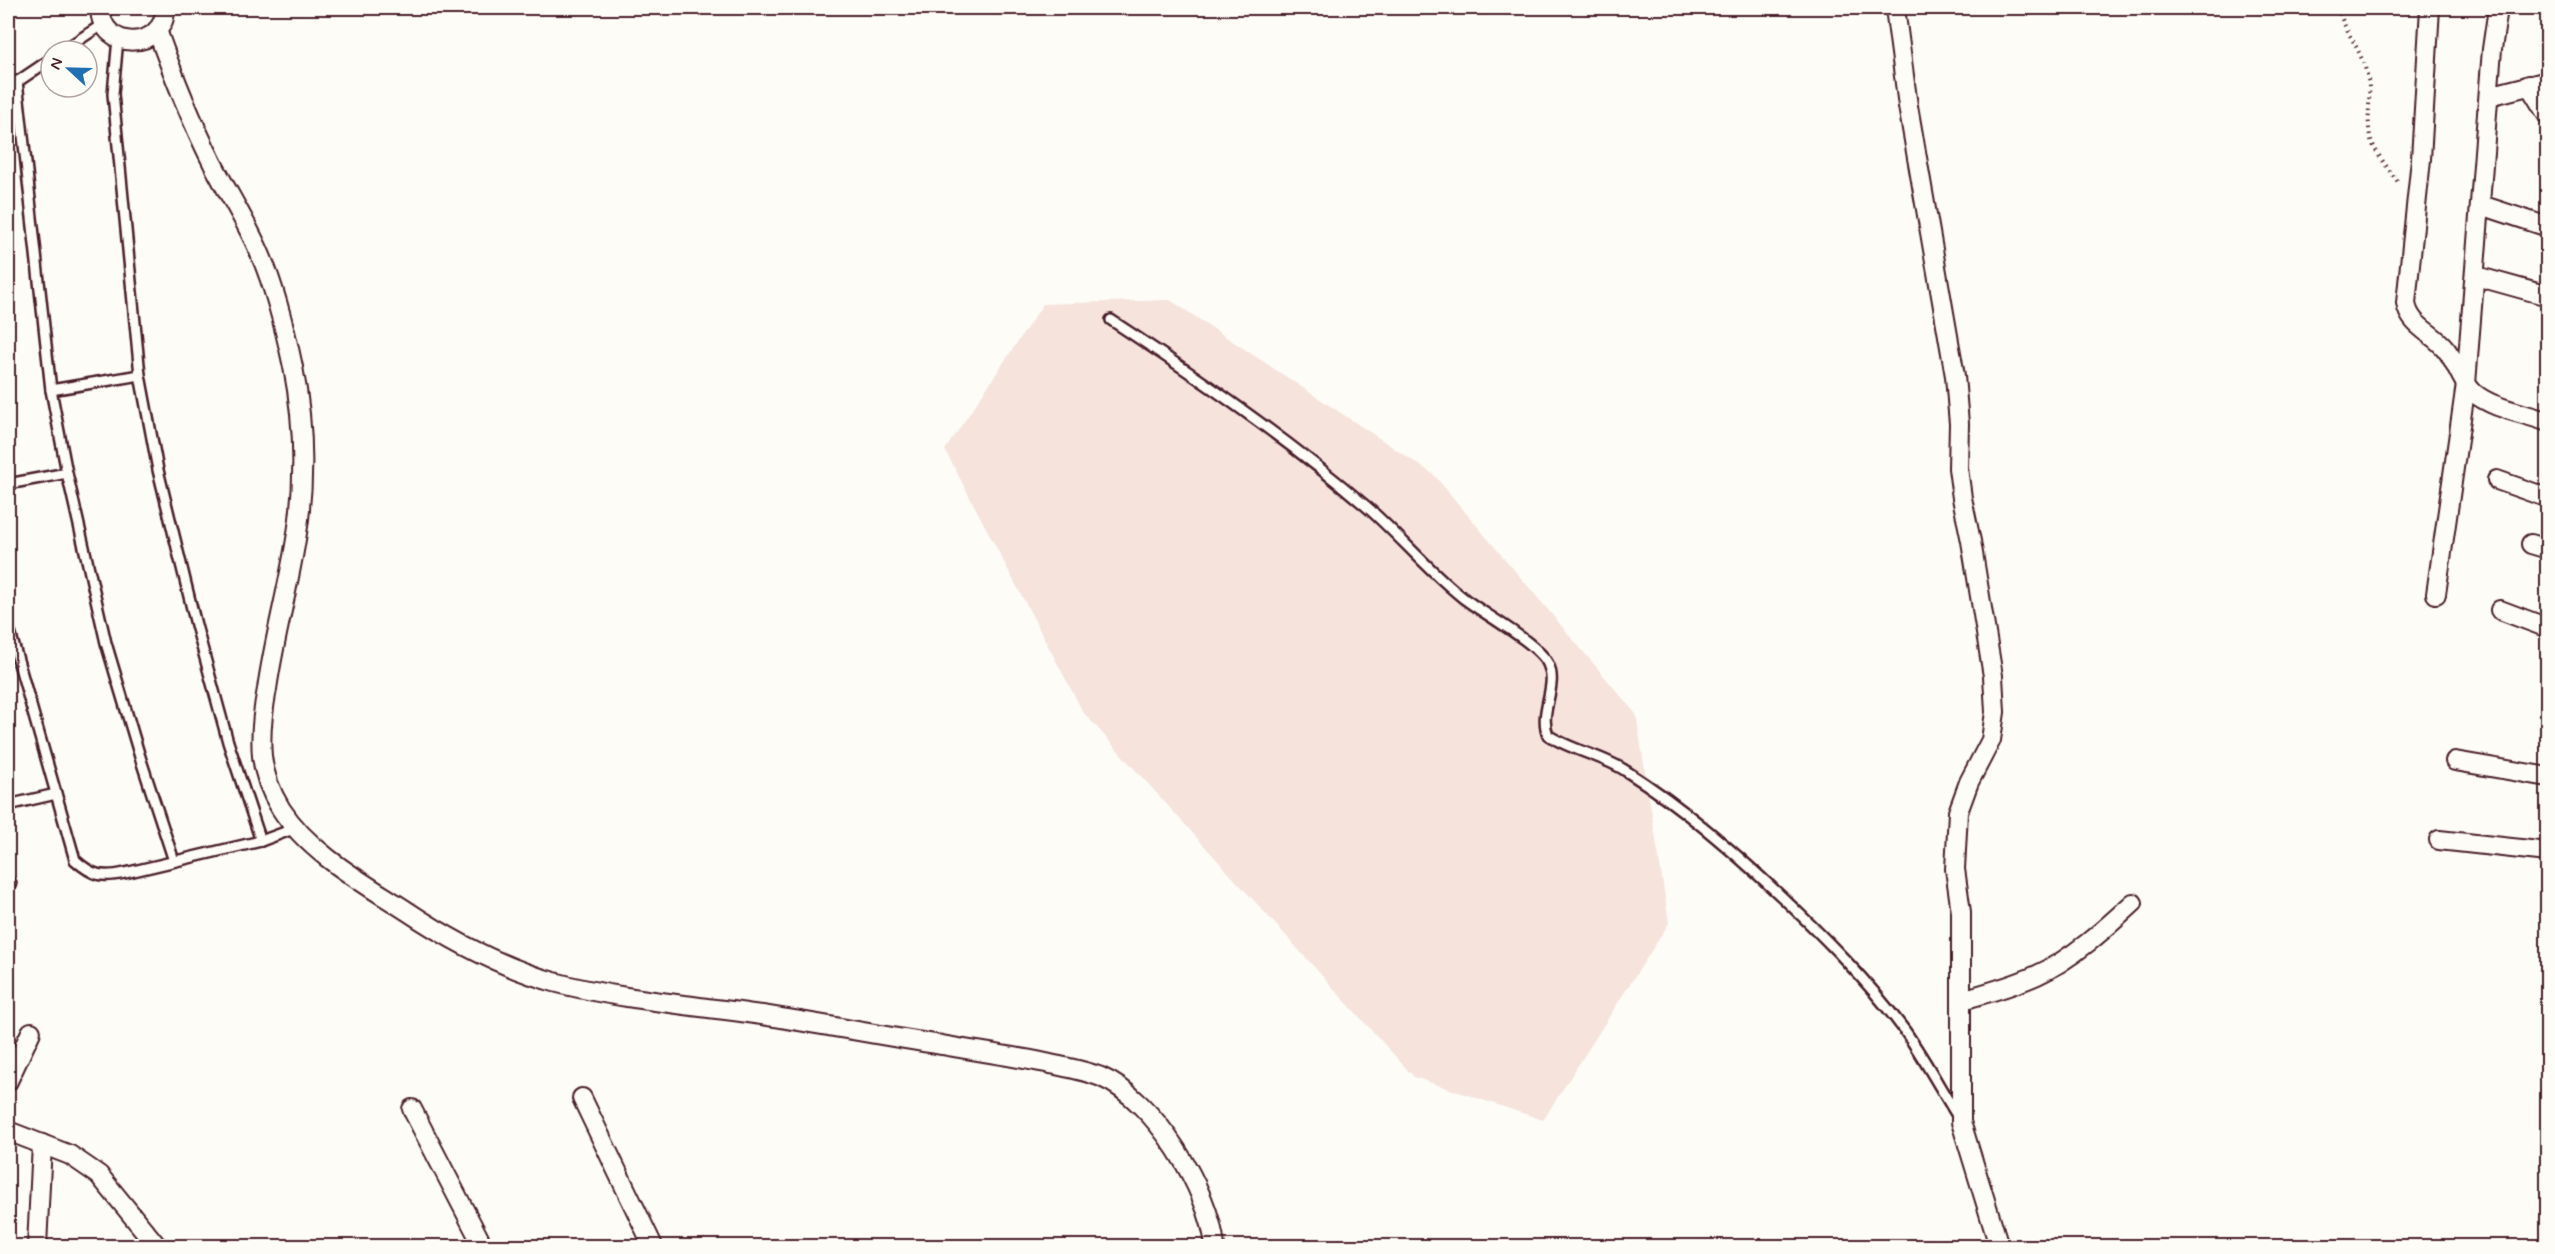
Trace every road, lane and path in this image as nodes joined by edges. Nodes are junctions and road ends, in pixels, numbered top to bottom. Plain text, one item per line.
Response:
1 (165, 8) edge
2 (1895, 8) edge
3 (2338, 8) edge
4 (2430, 8) edge
5 (2498, 8) edge
6 (101, 16) edge
7 (157, 30) junction
8 (118, 38) junction
9 (75, 39) edge
10 (39, 67) edge
11 (17, 81) junction
12 (2547, 81) edge
13 (2529, 85) junction
14 (8, 88) edge
15 (2489, 96) junction
16 (2547, 116) edge
17 (2481, 206) junction
18 (2416, 209) junction
19 (2547, 227) edge
20 (2476, 276) junction
21 (2547, 296) edge
22 (1111, 320) dead end
23 (140, 375) junction
24 (2466, 384) junction
25 (51, 390) junction
26 (2547, 422) edge
27 (67, 473) junction
28 (2497, 480) dead end
29 (8, 484) edge
30 (2547, 498) edge
31 (2436, 594) dead end
32 (2500, 610) dead end
33 (8, 625) edge
34 (2547, 628) edge
35 (2455, 761) dead end
36 (2547, 777) edge
37 (56, 794) junction
38 (8, 805) edge
39 (296, 828) junction
40 (2439, 840) dead end
41 (261, 841) junction
42 (2547, 852) edge
43 (174, 861) junction
44 (2133, 903) dead end
45 (1962, 1000) junction
46 (31, 1032) dead end
47 (8, 1081) edge
48 (582, 1098) dead end
49 (412, 1109) dead end
50 (1961, 1122) junction
51 (8, 1131) edge
52 (42, 1144) junction
53 (38, 1246) edge
54 (157, 1246) edge
55 (483, 1246) edge
56 (653, 1246) edge
57 (1215, 1246) edge
58 (1999, 1246) edge

1 - 7 street
2 - 45 street
3 - 18 path
4 - 18 street
5 - 15 street
6 - 8 street
6 - 9 lane
7 - 8 street
7 - 39 street
8 - 23 lane
10 - 11 lane
11 - 14 lane
11 - 25 lane
12 - 13 street
13 - 15 street
13 - 16 street
15 - 17 street
17 - 19 street
17 - 20 street
18 - 24 street
20 - 21 street
20 - 24 street
22 - 50 lane
23 - 25 lane
23 - 41 lane
24 - 26 street
24 - 31 street
25 - 27 lane
27 - 29 lane
27 - 43 lane
28 - 30 street
32 - 34 street
33 - 37 lane
35 - 36 street
37 - 38 lane
37 - 43 lane
39 - 41 lane
39 - 57 street
40 - 42 street
41 - 43 lane
44 - 45 street
45 - 50 street
46 - 47 street
48 - 56 street
49 - 55 street
50 - 58 street
51 - 52 street
52 - 53 street
52 - 54 street

